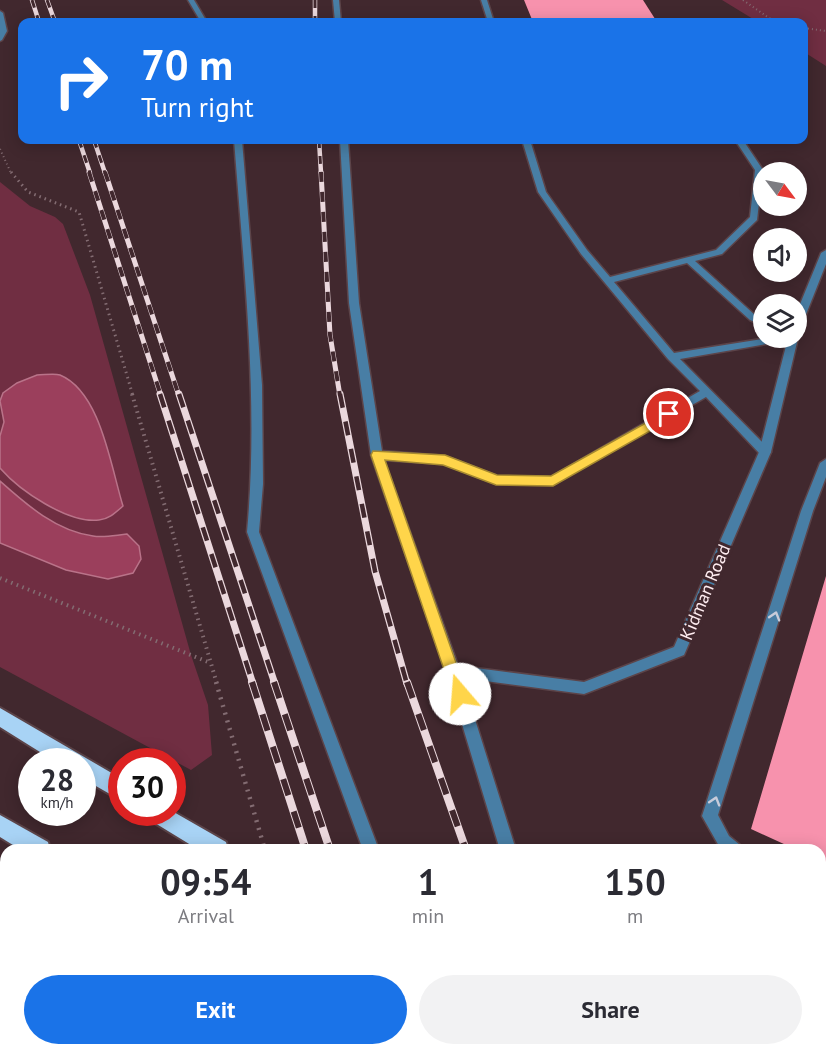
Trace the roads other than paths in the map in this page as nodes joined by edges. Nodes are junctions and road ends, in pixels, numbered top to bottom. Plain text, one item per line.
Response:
1 (191, 0) edge
2 (336, 0) edge
3 (484, 0) edge
4 (0, 13) edge
5 (202, 18) edge
6 (338, 18) edge
7 (490, 18) edge
8 (0, 39) edge
9 (238, 144) edge
10 (344, 144) edge
11 (527, 144) edge
12 (742, 144) edge
13 (826, 254) edge
14 (689, 260) junction
15 (608, 281) junction
16 (807, 300) edge
17 (753, 318) edge
18 (753, 343) edge
19 (791, 348) edge
20 (672, 357) junction
21 (707, 392) junction
22 (765, 452) junction
23 (377, 455) junction
24 (826, 463) edge
25 (453, 671) junction
26 (0, 717) edge
27 (51, 748) edge
28 (0, 825) edge
29 (178, 826) edge
30 (30, 844) edge
31 (208, 844) edge
32 (369, 844) edge
33 (506, 844) edge
34 (728, 844) edge

1 - 5 street
2 - 6 street
3 - 7 street
4 - 8 street
9 - 32 street
10 - 23 street
11 - 15 street
12 - 14 street
13 - 16 street
14 - 15 street
14 - 17 street
15 - 20 street
18 - 20 street
19 - 22 street, Kidman Road
20 - 21 street
21 - 22 street
21 - 23 street
22 - 25 street, Kidman Road
23 - 25 street
34 -> 24 street
25 - 33 street
26 - 27 highway
28 - 30 highway
29 - 31 highway

